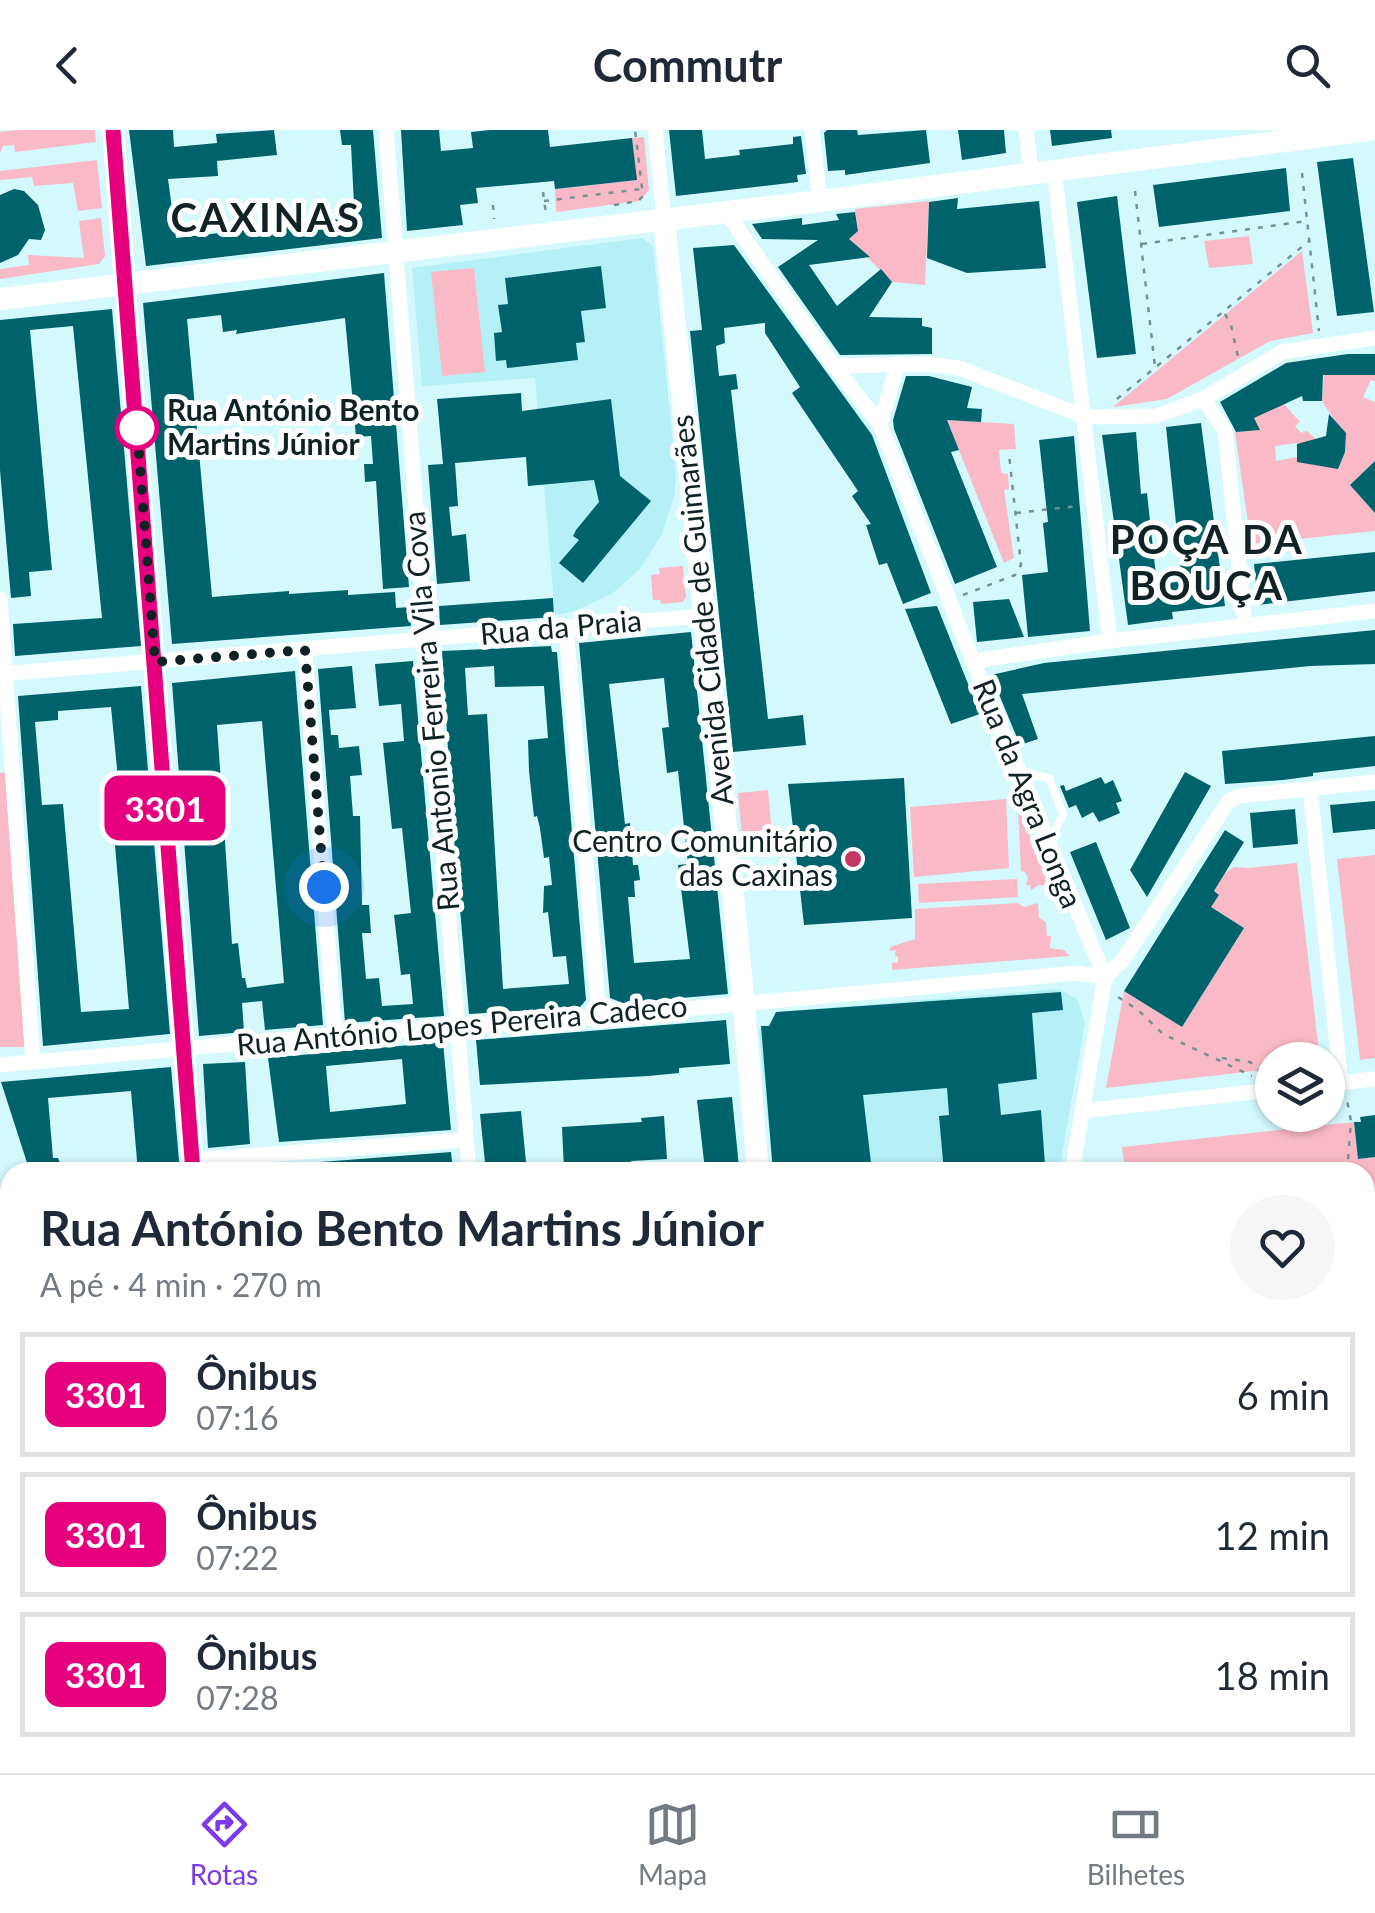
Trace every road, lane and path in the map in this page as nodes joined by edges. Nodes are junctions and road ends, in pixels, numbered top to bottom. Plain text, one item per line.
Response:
1 (113, 130) edge
2 (386, 130) edge
3 (635, 130) edge
4 (655, 130) edge
5 (812, 130) edge
6 (1026, 130) edge
7 (1371, 130) edge
8 (1375, 138) edge
9 (1042, 170) junction
10 (1302, 172) dead end
11 (642, 189) junction
12 (1135, 191) dead end
13 (543, 192) dead end
14 (820, 200) junction
15 (544, 201) junction
16 (493, 205) dead end
17 (601, 206) dead end
18 (726, 212) junction
19 (544, 214) dead end
20 (664, 219) junction
21 (494, 220) dead end
22 (1308, 222) junction
23 (1310, 241) junction
24 (1140, 244) junction
25 (394, 250) junction
26 (126, 283) junction
27 (0, 299) edge
28 (1224, 312) junction
29 (1319, 332) dead end
30 (1375, 338) edge
31 (1242, 362) dead end
32 (898, 364) junction
33 (834, 366) junction
34 (1155, 367) junction
35 (1203, 399) junction
36 (1108, 406) dead end
37 (1086, 417) junction
38 (880, 424) junction
39 (1009, 454) dead end
40 (1085, 505) dead end
41 (1014, 514) junction
42 (956, 597) dead end
43 (0, 599) edge
44 (1375, 611) edge
45 (703, 616) junction
46 (1245, 625) junction
47 (566, 628) junction
48 (426, 639) junction
49 (1110, 641) junction
50 (305, 650) junction
51 (973, 661) junction
52 (155, 662) junction
53 (3, 674) edge
54 (1018, 772) junction
55 (1375, 782) edge
56 (1310, 789) junction
57 (1048, 844) junction
58 (1104, 977) junction
59 (1117, 996) dead end
60 (744, 1002) junction
61 (599, 1016) junction
62 (458, 1026) junction
63 (335, 1035) junction
64 (1334, 1042) edge
65 (183, 1048) junction
66 (1216, 1058) junction
67 (33, 1062) junction
68 (0, 1065) edge
69 (1255, 1068) edge
70 (1255, 1078) dead end
71 (1375, 1079) edge
72 (1255, 1086) edge
73 (1345, 1086) edge
74 (1345, 1107) edge
75 (1082, 1111) junction
76 (466, 1140) junction
77 (193, 1162) edge
78 (235, 1162) edge
79 (468, 1162) edge
80 (757, 1162) edge
81 (1074, 1162) edge
82 (1347, 1162) edge

1 - 26 street
2 - 25 street, Rua Antonio Ferreira Vila Cova
3 - 11 path
4 - 20 street
5 - 14 street
6 - 9 street
7 - 8 street
7 - 9 main road
9 - 14 main road
9 - 37 street
10 - 22 path
11 - 15 path
11 - 17 path
12 - 24 path
13 - 15 path
14 - 18 main road
15 - 19 path
16 - 21 path
18 - 20 main road
18 - 33 street, Rua da Agra Longa
20 - 25 main road
20 - 45 main road, Avenida Cidade de Guimarães
22 - 23 path
22 - 24 path
23 - 28 path
23 - 29 path
24 - 34 path
25 - 26 main road
25 - 48 street, Rua Antonio Ferreira Vila Cova
26 - 27 main road
26 - 52 street
28 - 31 path
28 - 34 path
30 - 35 street
32 - 33 street
32 - 37 street
32 - 38 street
33 - 38 street, Rua da Agra Longa
34 - 36 path
35 - 37 street
35 - 46 street
37 - 49 street
38 - 51 street, Rua da Agra Longa
39 - 41 path
40 - 41 path
41 - 42 path
43 - 53 street
44 - 46 street
45 - 47 street, Rua da Praia
45 - 60 main road, Avenida Cidade de Guimarães
46 - 49 street
47 - 48 street, Rua da Praia
47 - 61 street
48 - 50 street, Rua da Praia
48 - 62 street, Rua Antonio Ferreira Vila Cova
49 - 51 street
50 - 52 street, Rua da Praia
50 - 63 street
51 - 54 street, Rua da Agra Longa
52 - 53 street, Rua da Praia
52 - 65 street
53 - 67 street
54 - 57 street, Rua da Agra Longa
54 - 57 lane
55 - 56 street
56 - 58 street
56 - 64 street
57 - 58 street, Rua da Agra Longa
58 - 60 street, Rua António Lopes Pereira Cadeco
58 - 75 street
59 - 66 path
60 - 61 street, Rua António Lopes Pereira Cadeco
60 - 80 main road, Avenida Cidade de Guimarães
61 - 62 street, Rua António Lopes Pereira Cadeco
62 - 63 street, Rua António Lopes Pereira Cadeco
62 - 76 street, Rua Antonio Ferreira Vila Cova
63 - 65 street, Rua António Lopes Pereira Cadeco
65 - 67 street, Rua António Lopes Pereira Cadeco
65 - 77 street
66 - 69 path
66 - 70 path
67 - 68 street, Rua António Lopes Pereira Cadeco
71 - 73 street
72 - 75 street
74 - 82 path
75 - 81 street
76 - 78 street
76 - 79 street, Rua Antonio Ferreira Vila Cova

